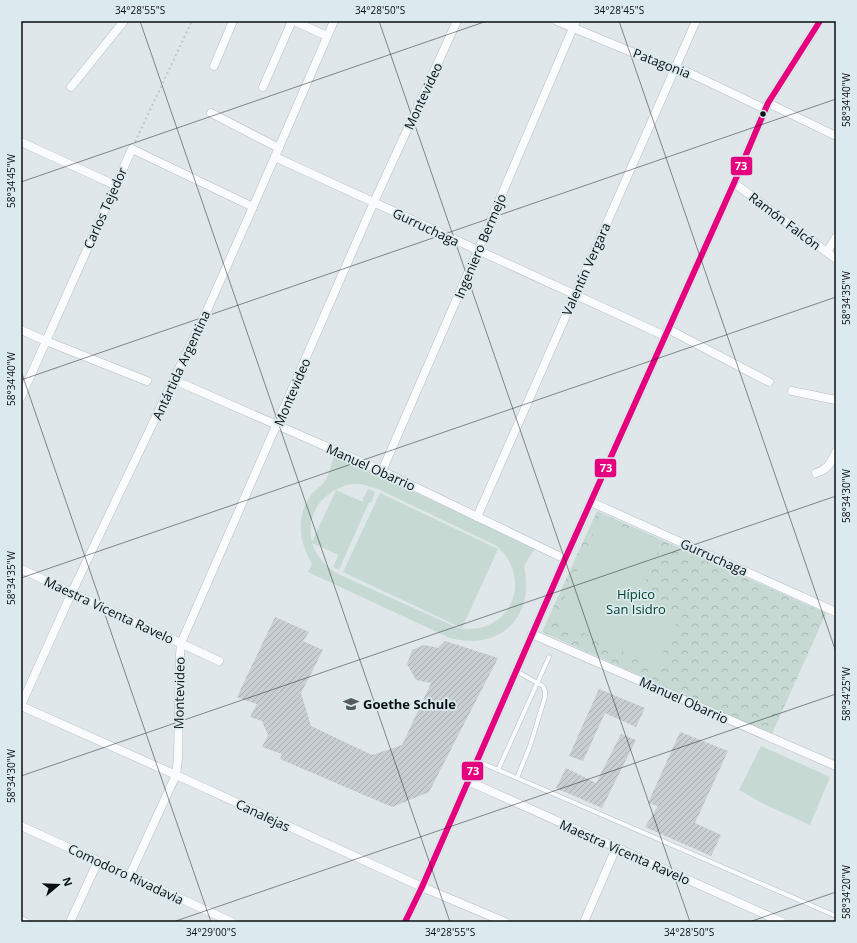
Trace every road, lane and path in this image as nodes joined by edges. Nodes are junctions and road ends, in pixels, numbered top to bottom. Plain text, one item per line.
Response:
1 (124, 21) edge
2 (192, 21) edge
3 (233, 21) edge
4 (293, 21) edge
5 (334, 21) edge
6 (457, 21) edge
7 (557, 21) edge
8 (696, 21) edge
9 (820, 21) edge
10 (574, 24) edge
11 (327, 36) junction
12 (214, 66) dead end
13 (674, 68) junction
14 (71, 87) dead end
15 (263, 88) dead end
16 (766, 106) junction
17 (211, 113) dead end
18 (836, 136) edge
19 (21, 142) edge
20 (279, 148) junction
21 (132, 149) junction
22 (275, 157) junction
23 (734, 183) junction
24 (115, 185) junction
25 (374, 202) junction
26 (253, 207) junction
27 (836, 237) edge
28 (478, 250) junction
29 (827, 252) junction
30 (836, 259) edge
31 (575, 295) junction
32 (21, 330) edge
33 (667, 332) junction
34 (46, 341) junction
35 (174, 380) junction
36 (147, 381) dead end
37 (769, 382) dead end
38 (792, 391) dead end
39 (21, 397) edge
40 (836, 400) edge
41 (277, 426) junction
42 (836, 452) edge
43 (382, 471) junction
44 (816, 472) dead end
45 (591, 502) junction
46 (477, 516) junction
47 (565, 559) junction
48 (21, 569) edge
49 (72, 592) junction
50 (836, 612) edge
51 (532, 634) junction
52 (181, 643) junction
53 (549, 657) dead end
54 (219, 661) dead end
55 (516, 671) junction
56 (538, 683) junction
57 (21, 706) edge
58 (477, 760) junction
59 (836, 766) edge
60 (498, 770) junction
61 (176, 775) junction
62 (517, 778) junction
63 (468, 781) junction
64 (21, 826) edge
65 (616, 848) junction
66 (98, 861) junction
67 (130, 875) junction
68 (422, 888) junction
69 (836, 916) edge
70 (21, 920) edge
71 (777, 921) edge
72 (25, 922) edge
73 (70, 922) edge
74 (232, 922) edge
75 (405, 922) edge
76 (505, 922) edge
77 (584, 922) edge

1 - 14 street
2 - 21 path
3 - 12 street
4 - 11 street
4 - 15 street
5 - 11 street, Antártida Argentina
6 - 25 street, Montevideo
7 - 10 street, Patagonia
8 - 13 street, Valentín Vergara
9 - 16 street
10 - 13 street, Patagonia
10 - 28 street, Ingeniero Bermejo
11 - 20 street, Antártida Argentina
13 - 16 street, Patagonia
13 - 31 street, Valentín Vergara
16 - 18 street, Patagonia
16 - 23 street
17 - 20 street
19 - 24 street
20 - 22 street, Antártida Argentina
21 - 24 street, Carlos Tejedor
21 - 26 street
22 - 25 street, Gurruchaga
22 - 26 street, Antártida Argentina
23 - 29 street, Ramón Falcón
23 - 33 street
24 - 34 street, Carlos Tejedor
25 - 28 street, Gurruchaga
25 - 41 street, Montevideo
26 - 35 street, Antártida Argentina
27 - 29 street
28 - 31 street, Gurruchaga
28 - 43 street, Ingeniero Bermejo
29 - 30 street, Ramón Falcón
31 - 33 street, Gurruchaga
31 - 46 street, Valentín Vergara
32 - 34 street
33 - 37 street, Gurruchaga
33 - 45 street
34 - 36 street
34 - 39 street, Carlos Tejedor
35 - 41 street, Manuel Obarrio
35 - 49 street, Antártida Argentina
38 - 40 street
41 - 43 street, Manuel Obarrio
41 - 52 street, Montevideo
42 - 44 street
43 - 46 street, Manuel Obarrio
45 - 47 street
45 - 50 street, Gurruchaga
46 - 47 street, Manuel Obarrio
47 - 51 street
48 - 49 street, Maestra Vicenta Ravelo
49 - 52 street, Maestra Vicenta Ravelo
49 - 57 street, Antártida Argentina
51 - 55 street
51 - 59 street, Manuel Obarrio
52 - 54 street, Maestra Vicenta Ravelo
52 - 61 street, Montevideo
53 - 56 lane
55 - 56 lane
55 - 58 street
56 - 60 lane
56 - 62 lane
57 - 61 street, Canalejas
58 - 60 lane
58 - 63 street
60 - 62 lane
61 - 67 street
61 - 68 street, Canalejas
62 - 69 lane
63 - 65 street, Maestra Vicenta Ravelo
63 - 68 street
64 - 66 street, Comodoro Rivadavia
65 - 71 street, Maestra Vicenta Ravelo
65 - 77 street
66 - 67 street, Comodoro Rivadavia
66 - 73 street
67 - 74 street, Comodoro Rivadavia
68 - 75 street
68 - 76 street, Canalejas
70 - 72 street

